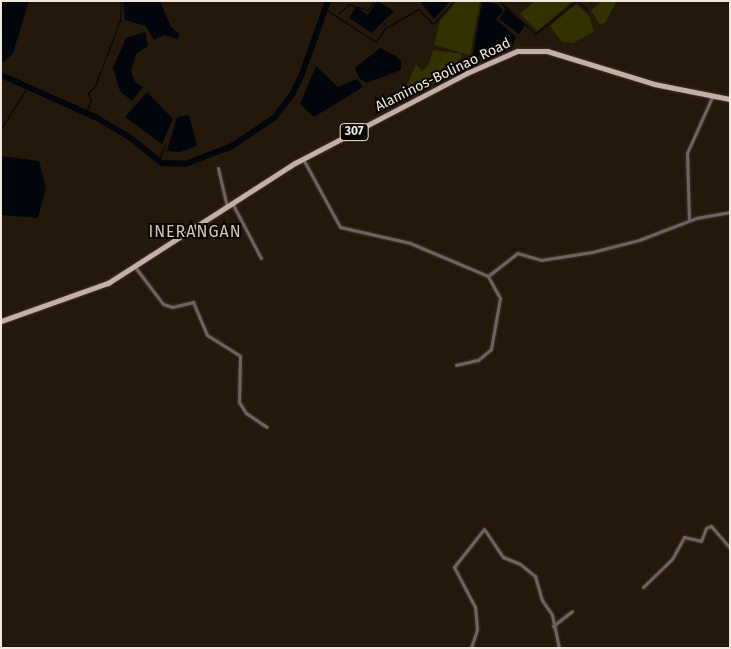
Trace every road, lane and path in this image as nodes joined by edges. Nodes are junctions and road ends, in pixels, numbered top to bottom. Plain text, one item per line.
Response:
1 (712, 97) junction
2 (730, 99) edge
3 (303, 158) junction
4 (218, 168) dead end
5 (230, 205) junction
6 (730, 212) edge
7 (689, 221) junction
8 (261, 258) dead end
9 (135, 266) junction
10 (488, 276) junction
11 (1, 321) edge
12 (456, 365) dead end
13 (267, 426) dead end
14 (730, 548) edge
15 (643, 587) dead end
16 (572, 611) dead end
17 (553, 626) junction
18 (471, 648) edge
19 (559, 648) edge

1 - 2 main road, Alaminos-Bolinao Road / 307
1 - 3 main road, Alaminos-Bolinao Road / 307
1 - 7 street
3 - 5 main road, Alaminos-Bolinao Road / 307
3 - 10 street
4 - 5 street
5 - 8 street
5 - 9 main road, Alaminos-Bolinao Road / 307
6 - 7 street
7 - 10 street
9 - 11 main road, Alaminos-Bolinao Road / 307
9 - 13 street
10 - 12 street
14 - 15 street
16 - 17 street
17 - 18 street
17 - 19 street

